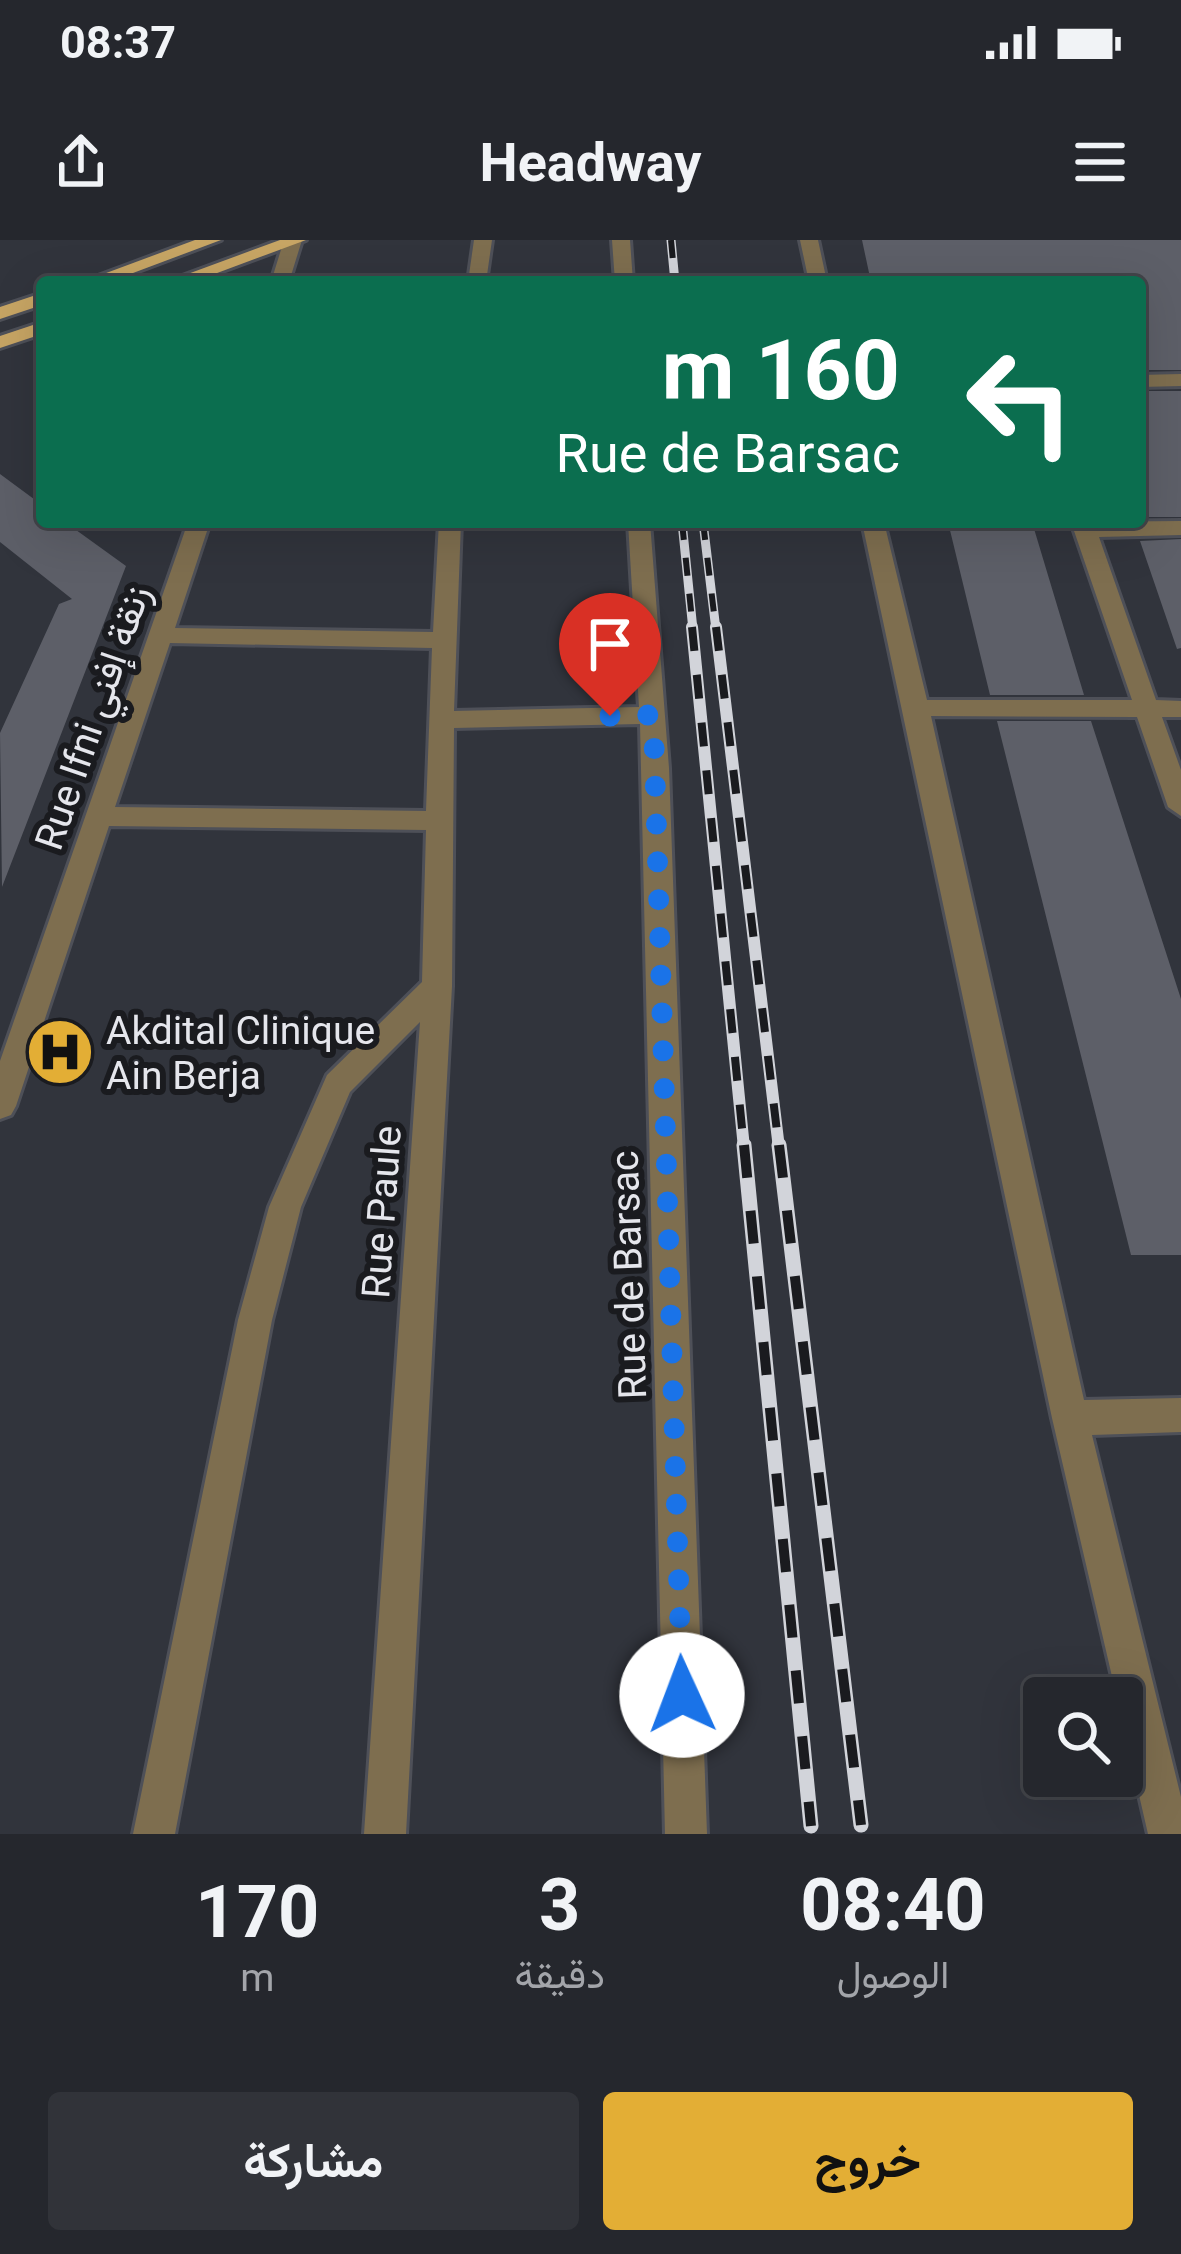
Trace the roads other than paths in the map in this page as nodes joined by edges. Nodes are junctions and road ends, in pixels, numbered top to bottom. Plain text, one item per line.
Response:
1 (212, 240) edge
2 (294, 240) edge
3 (483, 240) edge
4 (621, 240) edge
5 (809, 240) edge
6 (108, 276) edge
7 (192, 276) edge
8 (282, 276) edge
9 (478, 276) edge
10 (624, 276) edge
11 (817, 276) edge
12 (36, 301) edge
13 (0, 313) edge
14 (36, 330) edge
15 (0, 342) edge
16 (1181, 380) edge
17 (1146, 381) edge
18 (197, 528) edge
19 (450, 528) edge
20 (639, 528) edge
21 (874, 528) edge
22 (1084, 528) edge
23 (1132, 528) edge
24 (1181, 529) edge
25 (161, 635) junction
26 (445, 640) junction
27 (917, 708) junction
28 (1147, 708) junction
29 (1181, 709) edge
30 (652, 715) junction
31 (440, 720) junction
32 (1181, 807) edge
33 (100, 816) junction
34 (438, 821) junction
35 (437, 986) junction
36 (6, 1073) edge
37 (0, 1106) edge
38 (1181, 1414) edge
39 (1070, 1418) junction
40 (154, 1834) edge
41 (385, 1834) edge
42 (686, 1834) edge
43 (1169, 1834) edge

1 - 6 main road
2 - 7 main road
2 - 8 street
3 - 9 street
4 - 10 street
5 - 11 street
12 - 13 main road
14 - 15 main road
16 - 17 street
18 - 25 street, Rue Ifni زنقة إفني
19 - 26 street, Rue Paule
20 - 30 street, Rue de Barsac
21 - 27 street
22 - 28 street
23 - 24 street
25 - 26 street
25 - 33 street, Rue Ifni زنقة إفني
26 - 31 street, Rue Paule
27 - 28 street
27 - 39 street
28 - 29 street
28 - 32 street
30 - 31 street
30 - 42 street, Rue de Barsac
31 - 34 street, Rue Paule
33 - 34 street
33 - 36 street, Rue Ifni زنقة إفني
34 - 35 street, Rue Paule
35 - 40 street
35 - 41 street, Rue Paule
36 - 37 street, Rue Ifni زنقة إفني
38 - 39 street
39 - 43 street

